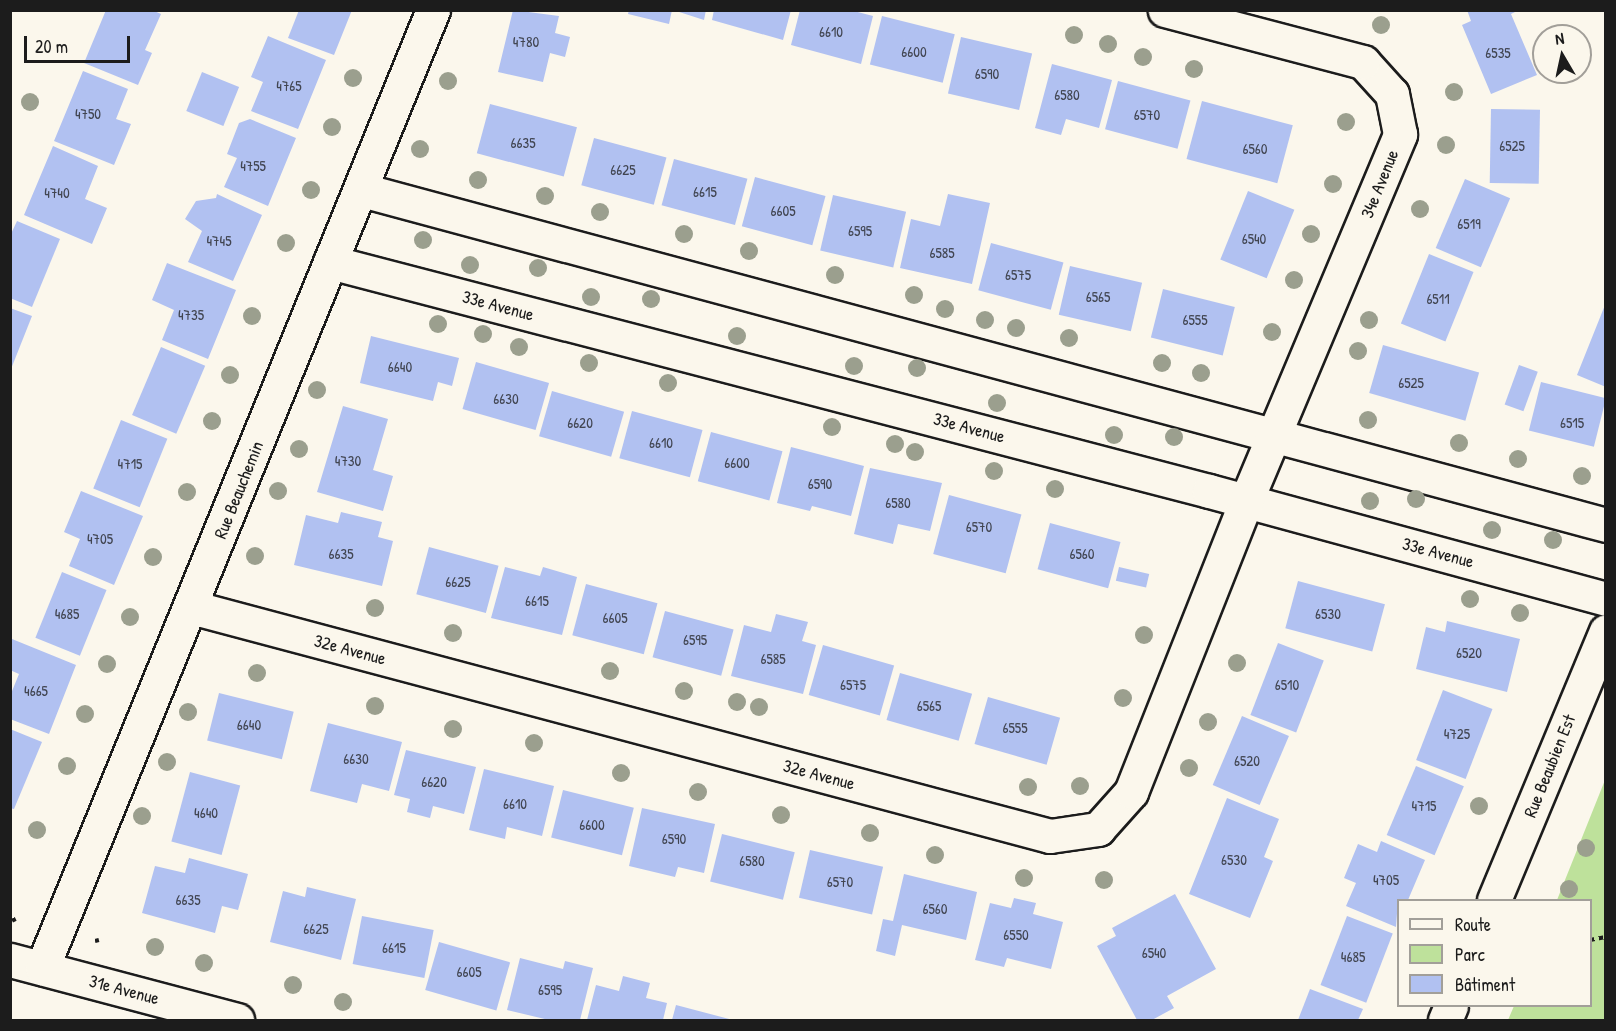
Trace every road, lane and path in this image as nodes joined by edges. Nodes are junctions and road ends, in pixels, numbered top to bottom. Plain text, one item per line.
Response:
1 (433, 10) edge
2 (1165, 10) edge
3 (362, 190) junction
4 (330, 262) junction
5 (1277, 434) junction
6 (1246, 501) junction
7 (1605, 525) edge
8 (1605, 599) edge
9 (191, 608) junction
10 (1605, 631) edge
11 (1494, 899) edge
12 (10, 960) edge
13 (42, 968) junction
14 (237, 1020) edge

1 - 3 street, Rue Beauchemin
2 - 5 street, 34e Avenue
3 - 4 street, Rue Beauchemin
3 - 5 street
4 - 6 street, 33e Avenue
4 - 9 street, Rue Beauchemin
5 - 6 street, 34e Avenue
5 - 7 street
6 - 8 street, 33e Avenue
6 - 9 street, 32e Avenue
9 - 13 street, Rue Beauchemin
10 - 11 street, Rue Beaubien Est
12 - 13 street, 31e Avenue
13 - 14 street, 31e Avenue

